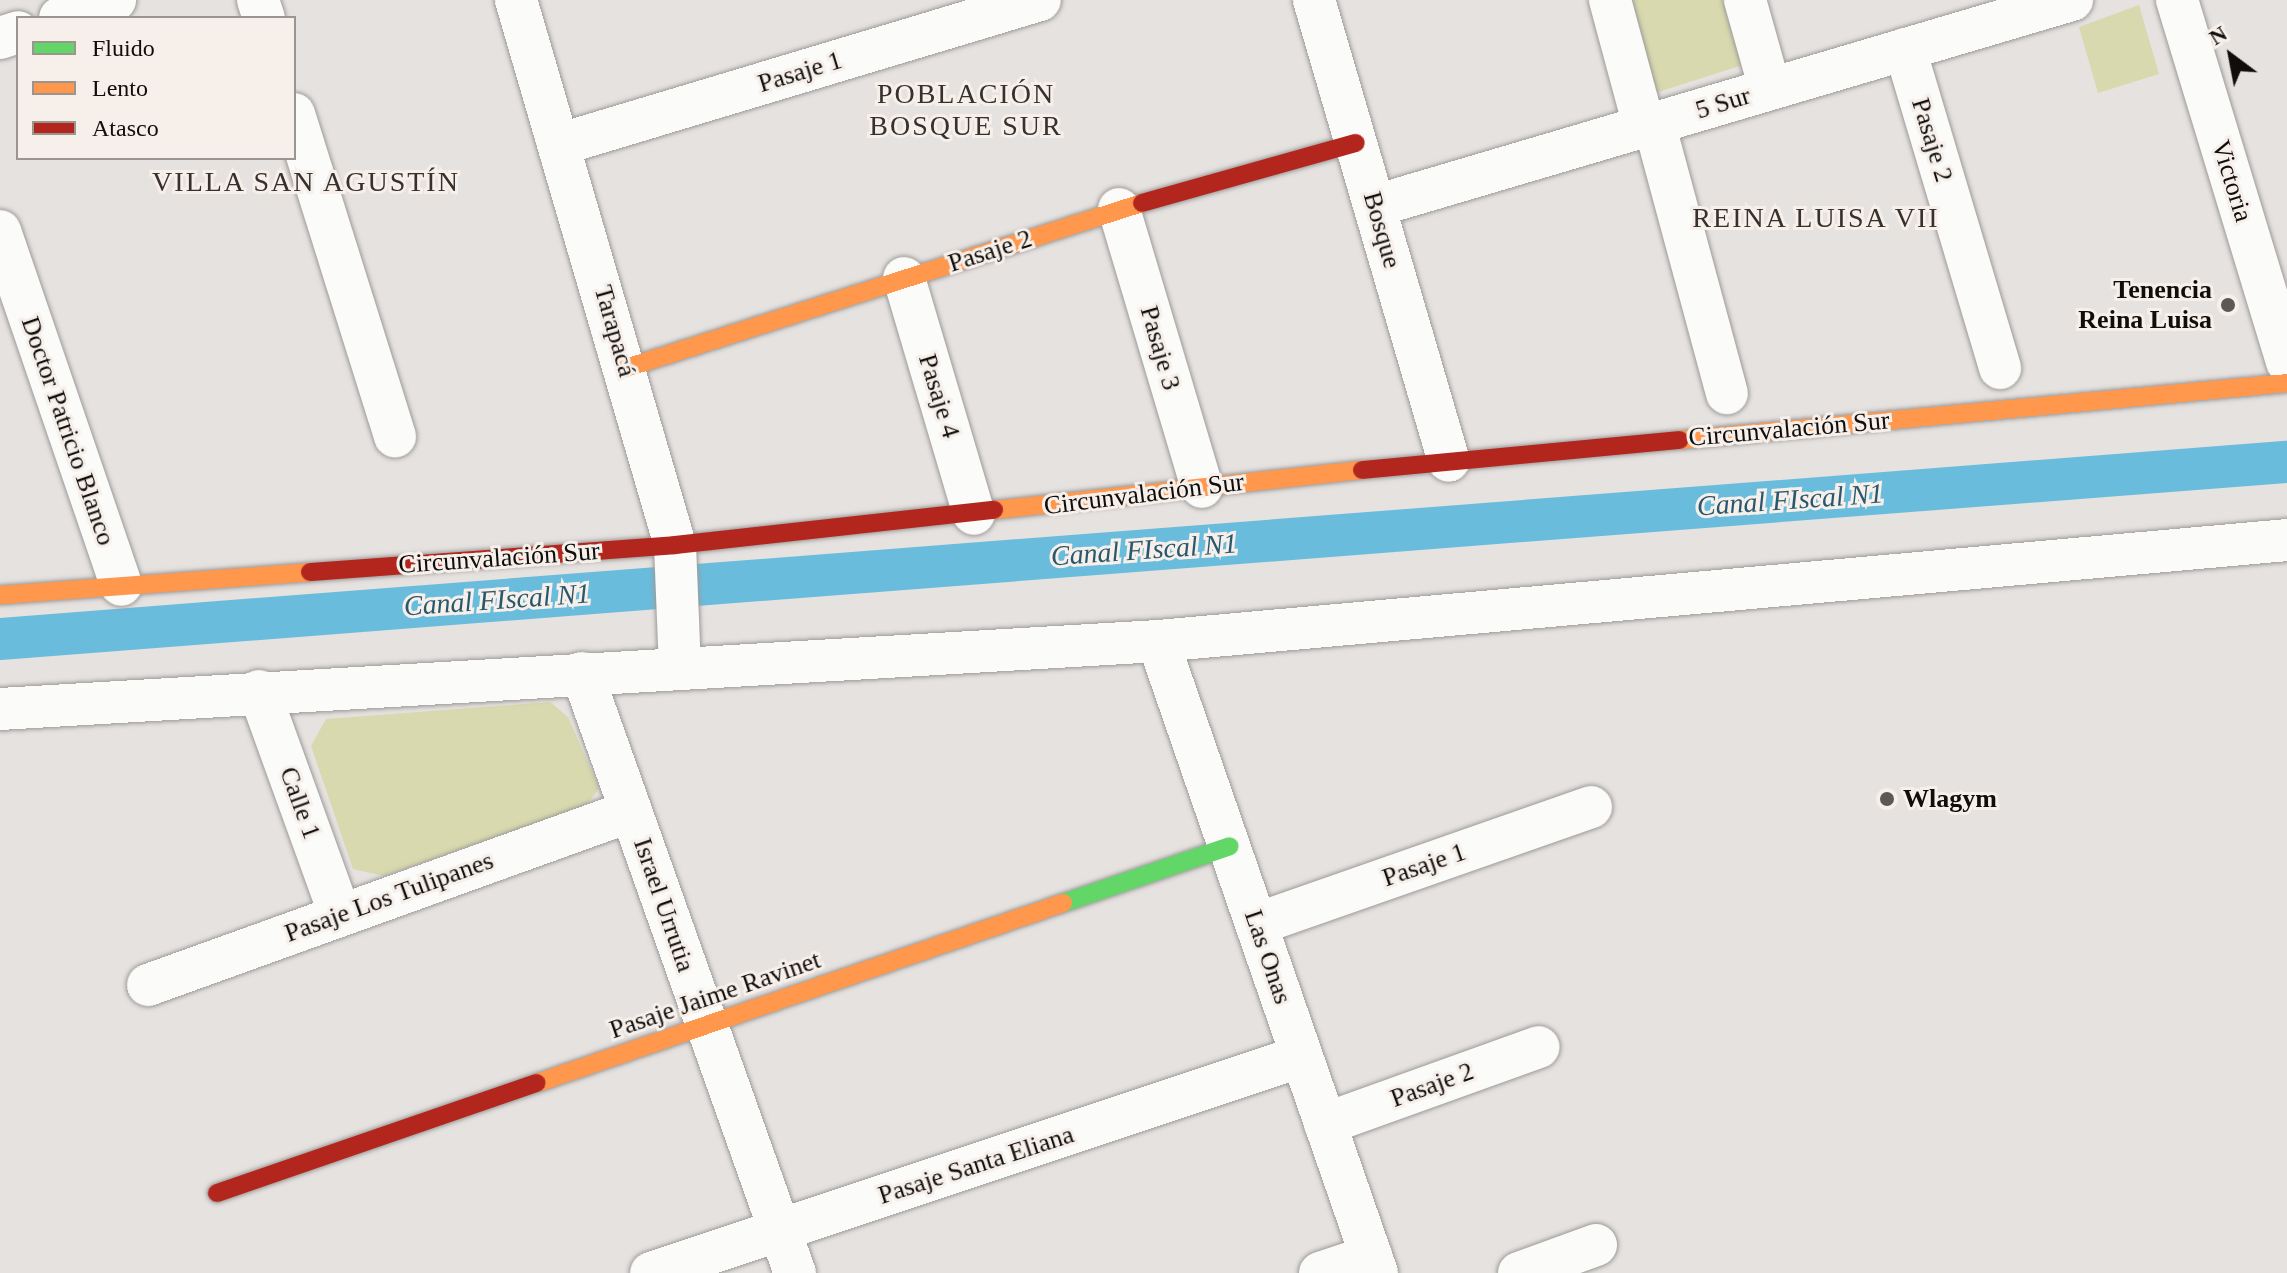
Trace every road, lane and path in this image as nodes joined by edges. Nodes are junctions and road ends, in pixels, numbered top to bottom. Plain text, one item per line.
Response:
1 (115, 0) edge
2 (516, 0) edge
3 (1040, 0) edge
4 (1314, 0) edge
5 (1610, 0) edge
6 (1745, 0) edge
7 (2072, 0) edge
8 (2177, 0) edge
9 (66, 16) edge
10 (1905, 49) junction
11 (1770, 89) junction
12 (296, 120) edge
13 (1649, 125) junction
14 (1356, 143) junction
15 (561, 144) junction
16 (1375, 206) junction
17 (1119, 209) junction
18 (0, 231) edge
19 (904, 278) junction
20 (2287, 362) edge
21 (626, 368) junction
22 (2000, 368) dead end
23 (2287, 383) edge
24 (1727, 393) dead end
25 (395, 437) dead end
26 (1449, 461) junction
27 (1202, 487) junction
28 (974, 514) junction
29 (2287, 540) edge
30 (676, 557) junction
31 (121, 585) junction
32 (0, 595) edge
33 (1158, 641) junction
34 (680, 658) junction
35 (582, 673) junction
36 (259, 691) junction
37 (0, 709) edge
38 (1591, 807) dead end
39 (631, 811) junction
40 (1230, 846) junction
41 (340, 915) junction
42 (1257, 924) junction
43 (148, 985) dead end
44 (707, 1025) junction
45 (1539, 1047) dead end
46 (1302, 1056) junction
47 (1325, 1124) junction
48 (217, 1193) dead end
49 (780, 1230) junction
50 (1596, 1245) dead end
51 (1374, 1264) edge
52 (651, 1273) edge
53 (795, 1273) edge
54 (1320, 1273) edge
55 (1519, 1273) edge

1 - 9 street
2 - 15 street, Tarapacá
3 - 15 street, Pasaje 1
4 - 14 street, Bosque
5 - 13 street
6 - 11 street
7 - 10 street, 5 Sur
8 - 20 street, Victoria
10 - 11 street, 5 Sur
10 - 22 street, Pasaje 2
11 - 13 street, 5 Sur
12 - 25 street
13 - 16 street, 5 Sur
13 - 24 street
14 - 16 street, Bosque
14 - 17 street, Pasaje 2
15 - 21 street, Tarapacá
16 - 26 street, Bosque
17 - 19 street, Pasaje 2
17 - 27 street, Pasaje 3
18 - 31 street, Doctor Patricio Blanco
19 - 21 street, Pasaje 2
19 - 28 street, Pasaje 4
21 - 30 street, Tarapacá
23 - 26 street, Circunvalación Sur
26 - 27 street, Circunvalación Sur
27 - 28 street, Circunvalación Sur
28 - 30 street, Circunvalación Sur
29 - 33 street
30 - 31 street, Circunvalación Sur
30 - 34 street, Tarapacá
31 - 32 street, Circunvalación Sur
33 - 34 street
33 - 40 street, Las Onas
34 - 35 street
35 - 36 street
35 - 39 street, Israel Urrutia
36 - 37 street
36 - 41 street, Calle 1
38 - 42 street, Pasaje 1
39 - 41 street, Pasaje Los Tulipanes
39 - 44 street, Israel Urrutia
40 - 42 street, Las Onas
40 - 44 street, Pasaje Jaime Ravinet
41 - 43 street, Pasaje Los Tulipanes
42 - 46 street, Las Onas
44 - 48 street, Pasaje Jaime Ravinet
44 - 49 street, Israel Urrutia
45 - 47 street, Pasaje 2
46 - 47 street, Las Onas
46 - 49 street, Pasaje Santa Eliana
47 - 51 street, Las Onas
49 - 52 street, Pasaje Santa Eliana
49 - 53 street, Israel Urrutia
50 - 55 street
51 - 54 street

